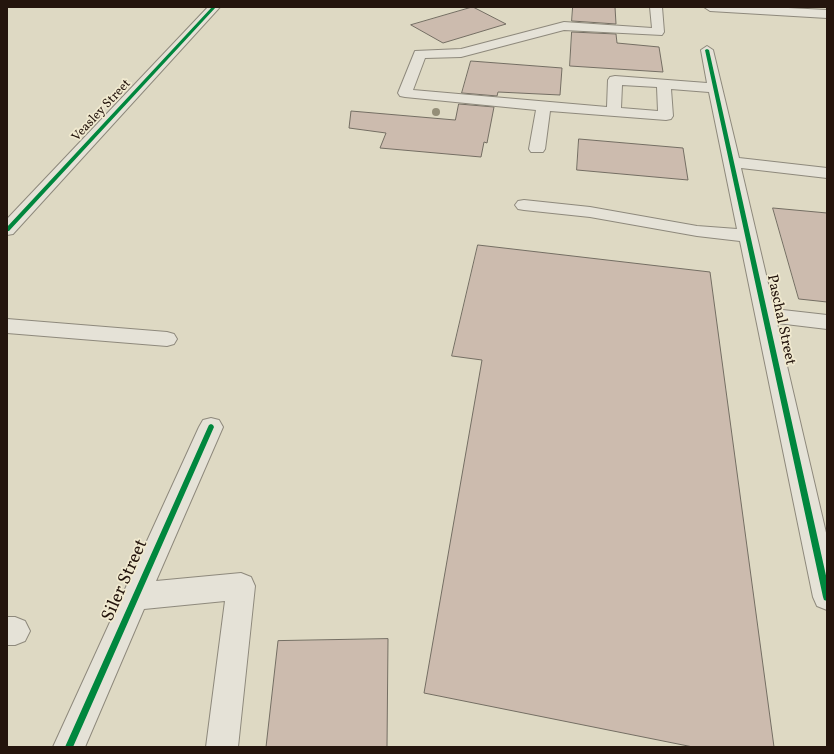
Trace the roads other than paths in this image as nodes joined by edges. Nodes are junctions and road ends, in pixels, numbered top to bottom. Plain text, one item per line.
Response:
1 (214, 7) edge
2 (656, 7) edge
3 (710, 7) edge
4 (827, 14) edge
5 (707, 50) dead end
6 (664, 84) junction
7 (716, 88) junction
8 (544, 106) junction
9 (614, 112) junction
10 (537, 149) dead end
11 (732, 162) junction
12 (827, 173) edge
13 (524, 205) dead end
14 (7, 230) edge
15 (748, 236) junction
16 (765, 315) junction
17 (827, 322) edge
18 (7, 326) edge
19 (167, 339) dead end
20 (211, 427) dead end
21 (826, 590) edge
22 (135, 597) junction
23 (69, 747) edge
24 (222, 747) edge

1 - 14 street, Veasley Street
2 - 8 street
3 - 4 street
5 - 7 street, Paschal Street
6 - 7 street
6 - 9 street
6 - 9 street
7 - 11 street, Paschal Street
8 - 9 street
8 - 10 street
11 - 12 street
11 - 15 street, Paschal Street
13 - 15 street
15 - 16 street, Paschal Street
16 - 17 street
16 - 21 street, Paschal Street
18 - 19 street
20 - 22 street, Siler Street
22 - 23 street, Siler Street
22 - 24 street

